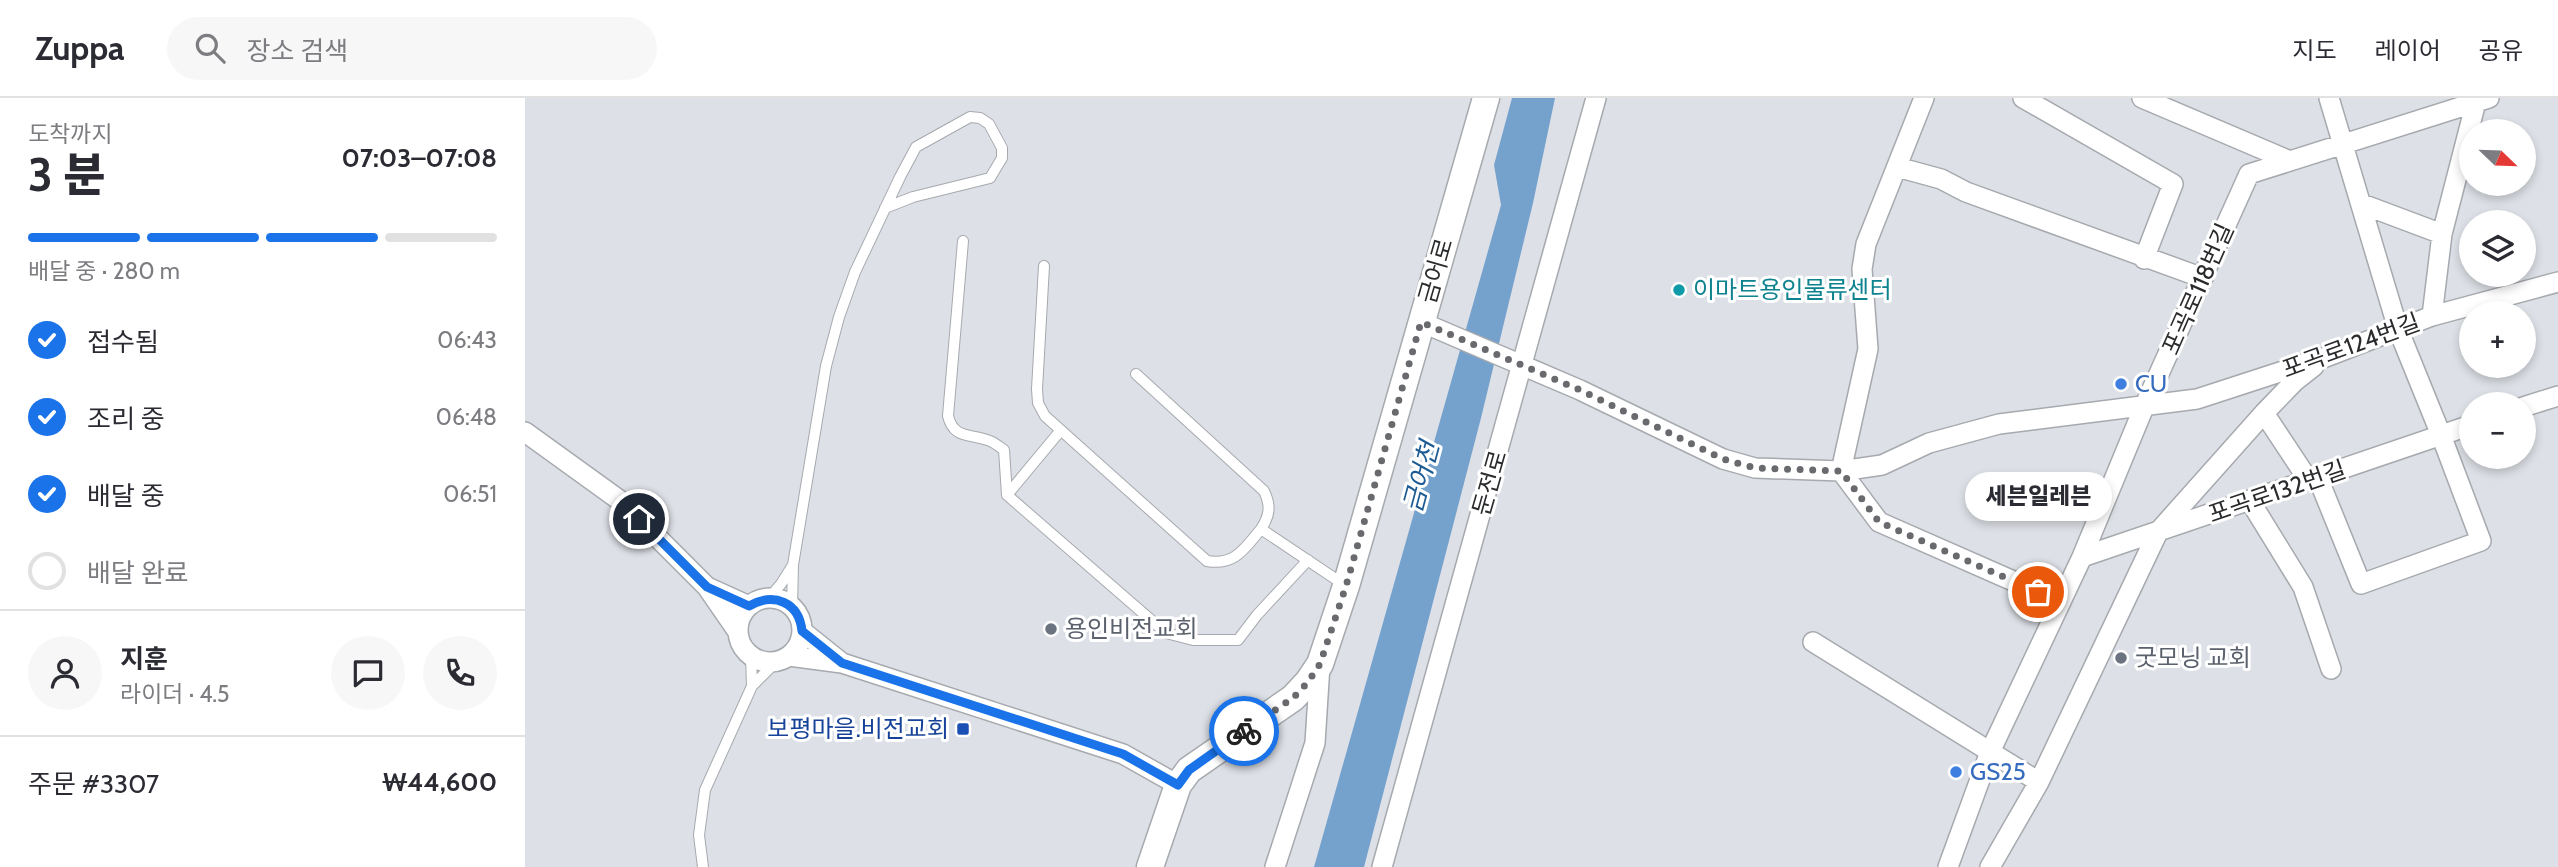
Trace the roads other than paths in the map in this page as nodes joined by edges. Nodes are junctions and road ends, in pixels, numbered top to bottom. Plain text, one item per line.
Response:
1 (1486, 98) edge
2 (1596, 98) edge
3 (1924, 98) edge
4 (2024, 98) edge
5 (2142, 98) edge
6 (2329, 98) edge
7 (2482, 100) edge
8 (2344, 144) junction
9 (2290, 161) junction
10 (1897, 167) junction
11 (2361, 204) junction
12 (885, 208) junction
13 (2442, 234) junction
14 (963, 241) dead end
15 (2144, 259) junction
16 (1044, 266) dead end
17 (2203, 278) junction
18 (2558, 282) edge
19 (2432, 316) junction
20 (1428, 325) junction
21 (2398, 329) junction
22 (2326, 357) junction
23 (1516, 363) junction
24 (1136, 374) dead end
25 (2558, 396) edge
26 (2536, 403) edge
27 (2144, 407) junction
28 (2264, 413) junction
29 (2459, 429) edge
30 (1061, 430) junction
31 (525, 432) edge
32 (2441, 435) junction
33 (1841, 471) junction
34 (2314, 480) junction
35 (1007, 495) junction
36 (2250, 501) junction
37 (1261, 529) junction
38 (2158, 532) junction
39 (2082, 557) junction
40 (1308, 560) junction
41 (793, 565) junction
42 (1346, 586) junction
43 (707, 587) junction
44 (769, 598) junction
45 (2061, 602) junction
46 (749, 606) junction
47 (792, 608) junction
48 (802, 631) junction
49 (739, 632) junction
50 (1814, 642) dead end
51 (751, 655) junction
52 (783, 658) junction
53 (842, 663) junction
54 (1320, 664) junction
55 (2331, 669) dead end
56 (752, 686) junction
57 (1990, 752) junction
58 (2039, 782) junction
59 (1178, 785) junction
60 (703, 867) edge
61 (1150, 867) edge
62 (1275, 867) edge
63 (1382, 867) edge
64 (1948, 867) edge
65 (1990, 867) edge

1 - 20 street, 금어로
2 - 23 street, 둔전로
3 - 10 street
4 - 15 street
5 - 9 street
6 - 8 street
7 - 8 street, 포곡로118번길
7 - 13 street
8 - 9 street, 포곡로118번길
8 - 11 street
9 - 17 street, 포곡로118번길
10 - 15 street
10 - 33 street
11 - 13 street
11 - 21 street
12 - 12 lane
12 - 41 lane
13 - 19 street
14 - 35 lane
15 - 17 street
16 - 30 lane
17 - 27 street, 포곡로118번길
18 - 19 street, 포곡로124번길
19 - 21 street, 포곡로124번길
20 - 23 street, 포곡로124번길
20 - 42 street, 금어로
21 - 22 street, 포곡로124번길
21 - 32 street
22 - 27 street, 포곡로124번길
22 - 28 street
23 - 33 street, 포곡로124번길
23 - 63 street, 둔전로
24 - 37 lane
25 - 26 street
27 - 33 street, 포곡로124번길
27 - 39 street, 포곡로118번길
28 - 34 street
28 - 38 street
29 - 32 street, 포곡로132번길
30 - 35 lane
30 - 37 lane
31 - 43 street
32 - 34 street, 포곡로132번길
32 - 34 street
33 - 45 street
34 - 36 street, 포곡로132번길
35 - 40 lane
36 - 38 street, 포곡로132번길
36 - 55 street
37 - 40 lane
38 - 39 street, 포곡로132번길
38 - 58 street
39 - 45 street, 포곡로118번길
40 - 42 lane
41 - 44 lane
41 - 47 lane
42 - 54 street, 금어로
43 - 46 street
43 - 49 street
44 - 46 street
44 - 47 street
45 - 57 street, 포곡로118번길
46 - 49 street
47 - 48 street
48 - 52 street
48 - 53 street
49 - 51 street
50 - 57 street
51 - 52 street
51 - 56 lane
52 - 53 street
52 - 56 lane
53 - 59 street
54 - 59 street, 금어로
54 - 62 street
56 - 60 lane
57 - 58 street
57 - 64 street, 포곡로118번길
58 - 65 street
59 - 61 street, 금어로

